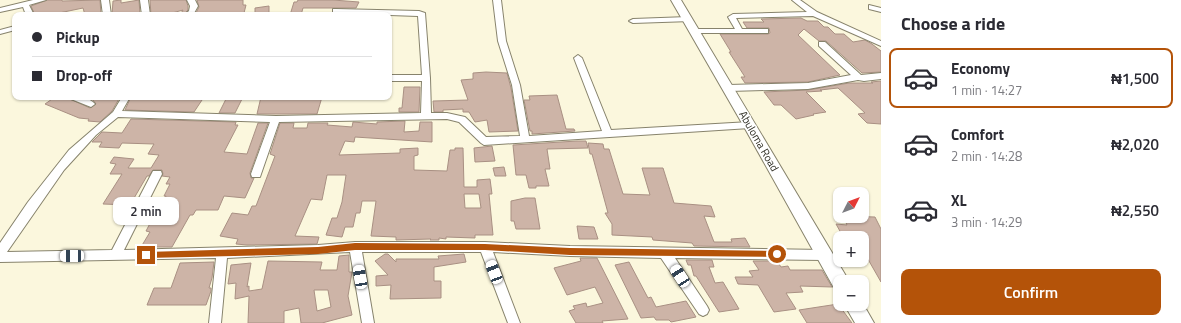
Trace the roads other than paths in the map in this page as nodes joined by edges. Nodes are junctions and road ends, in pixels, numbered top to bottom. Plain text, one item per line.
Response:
1 (42, 0) edge
2 (105, 0) edge
3 (144, 0) edge
4 (191, 0) edge
5 (496, 0) edge
6 (676, 0) edge
7 (796, 0) edge
8 (25, 3) junction
9 (872, 7) dead end
10 (0, 10) edge
11 (881, 10) edge
12 (336, 11) dead end
13 (29, 12) edge
14 (107, 12) edge
15 (146, 12) edge
16 (192, 12) edge
17 (378, 12) edge
18 (392, 12) edge
19 (814, 14) junction
20 (633, 21) dead end
21 (691, 25) junction
22 (12, 29) edge
23 (740, 31) junction
24 (765, 31) dead end
25 (0, 32) edge
26 (822, 44) dead end
27 (881, 44) edge
28 (578, 58) dead end
29 (881, 76) edge
30 (858, 77) junction
31 (392, 78) edge
32 (426, 78) junction
33 (729, 88) junction
34 (81, 100) edge
35 (124, 100) edge
36 (91, 104) dead end
37 (116, 114) junction
38 (426, 117) junction
39 (276, 118) junction
40 (750, 125) junction
41 (608, 134) junction
42 (525, 139) junction
43 (157, 174) dead end
44 (256, 174) dead end
45 (355, 247) junction
46 (485, 247) junction
47 (665, 252) junction
48 (0, 253) edge
49 (222, 254) junction
50 (824, 254) junction
51 (115, 256) junction
52 (0, 257) edge
53 (836, 275) edge
54 (703, 310) dead end
55 (857, 311) edge
56 (215, 323) edge
57 (368, 323) edge
58 (514, 323) edge
59 (865, 323) edge

1 - 8 street
2 - 14 street
3 - 15 street
4 - 16 street
5 - 42 street
6 - 21 street, Abuloma Road
7 - 19 street
8 - 10 street
8 - 13 street
9 - 11 street
12 - 17 street
18 - 32 street
19 - 23 street
19 - 27 street
20 - 21 street
21 - 23 street
21 - 33 street, Abuloma Road
22 - 25 street
23 - 24 street
26 - 30 street
28 - 41 street
29 - 30 street
30 - 33 street
31 - 32 street
32 - 38 street
33 - 40 street, Abuloma Road
34 - 36 street
35 - 37 street
37 - 39 street
37 - 48 street
38 - 39 street
38 - 42 street
39 - 44 street
40 - 41 street
40 - 50 street, Abuloma Road
41 - 42 street
43 - 51 street
45 - 46 street
45 - 49 street
45 - 57 street
46 - 47 street
46 - 58 street
47 - 50 street
47 - 54 street
49 - 51 street
49 - 56 street
50 - 53 street, Abuloma Road
51 - 52 street
55 - 59 street

